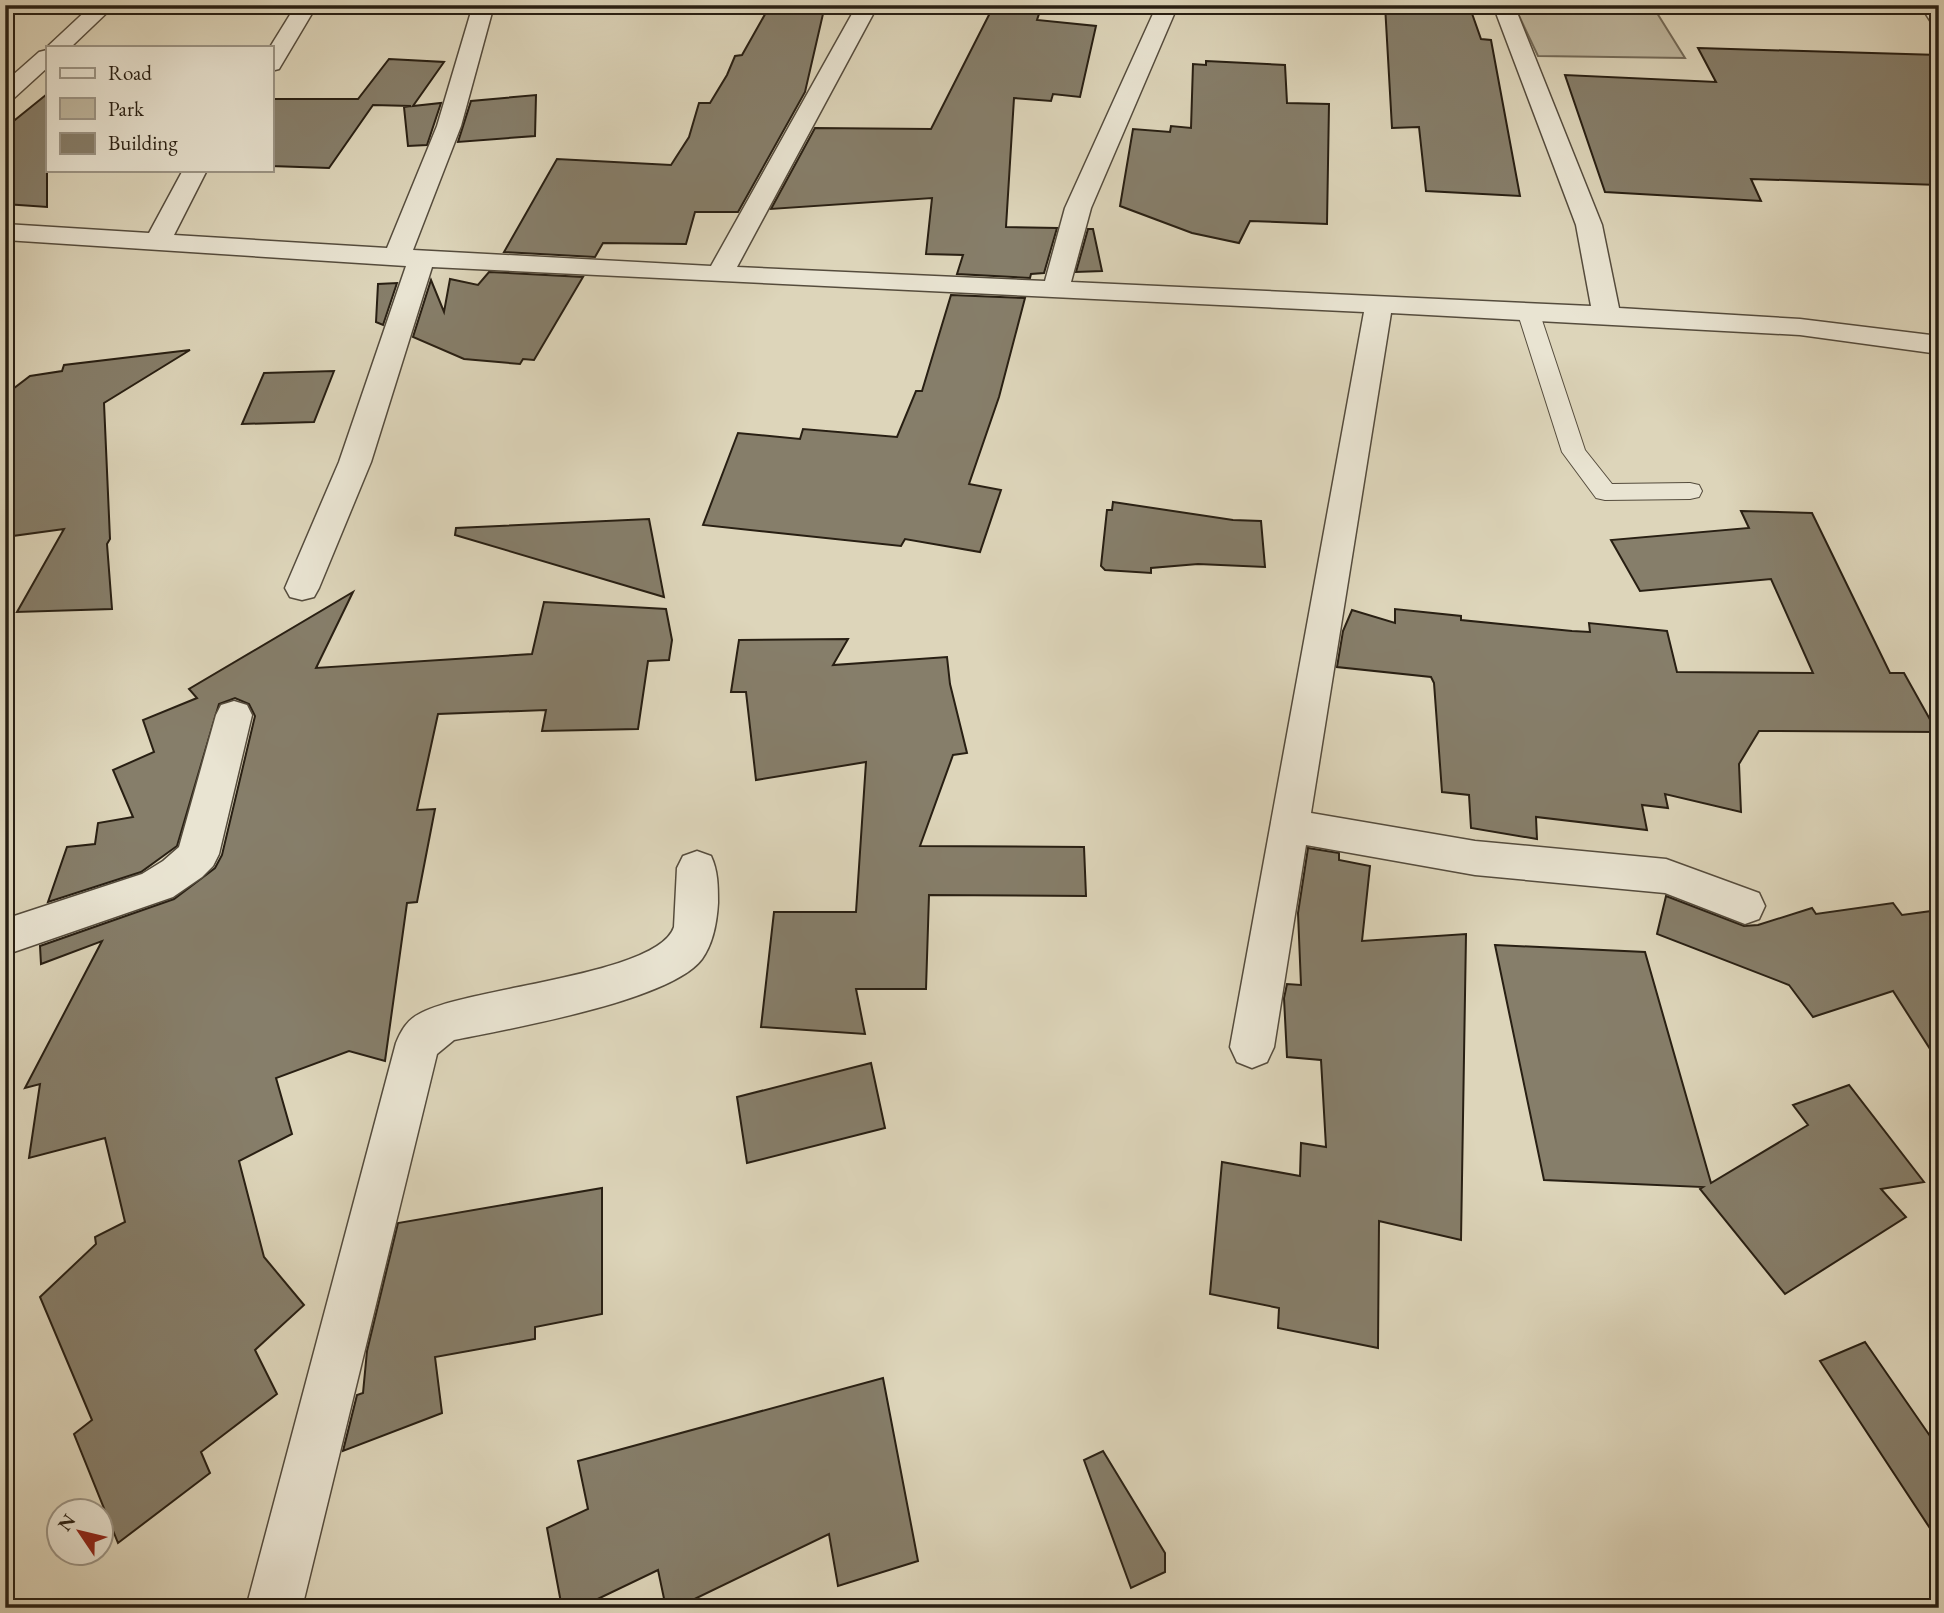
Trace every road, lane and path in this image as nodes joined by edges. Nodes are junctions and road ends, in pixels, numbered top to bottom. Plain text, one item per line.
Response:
1 (105, 5) edge
2 (307, 5) edge
3 (484, 5) edge
4 (868, 5) edge
5 (1168, 5) edge
6 (1503, 5) edge
7 (1930, 5) edge
8 (1939, 17) edge
9 (59, 46) edge
10 (273, 61) edge
11 (5, 62) edge
12 (41, 62) edge
13 (5, 94) edge
14 (194, 172) edge
15 (5, 232) edge
16 (158, 241) junction
17 (409, 257) junction
18 (720, 273) junction
19 (1056, 289) junction
20 (1379, 304) junction
21 (1528, 311) junction
22 (1607, 316) junction
23 (1939, 345) edge
24 (1690, 491) dead end
25 (302, 587) dead end
26 (234, 715) dead end
27 (1289, 826) junction
28 (697, 868) dead end
29 (1745, 906) dead end
30 (5, 937) edge
31 (1252, 1046) dead end
32 (274, 1608) edge

1 - 9 street
2 - 10 street
3 - 17 street
4 - 18 street
5 - 19 street
6 - 22 street
7 - 8 street
11 - 12 street
12 - 13 street
14 - 16 street
15 - 16 street
16 - 17 street
17 - 18 street
17 - 25 street
18 - 19 street
19 - 20 street
20 - 21 street
20 - 27 street
21 - 22 street
21 - 24 lane
22 - 23 street
26 - 30 street
27 - 29 street
27 - 31 street
28 - 32 street

